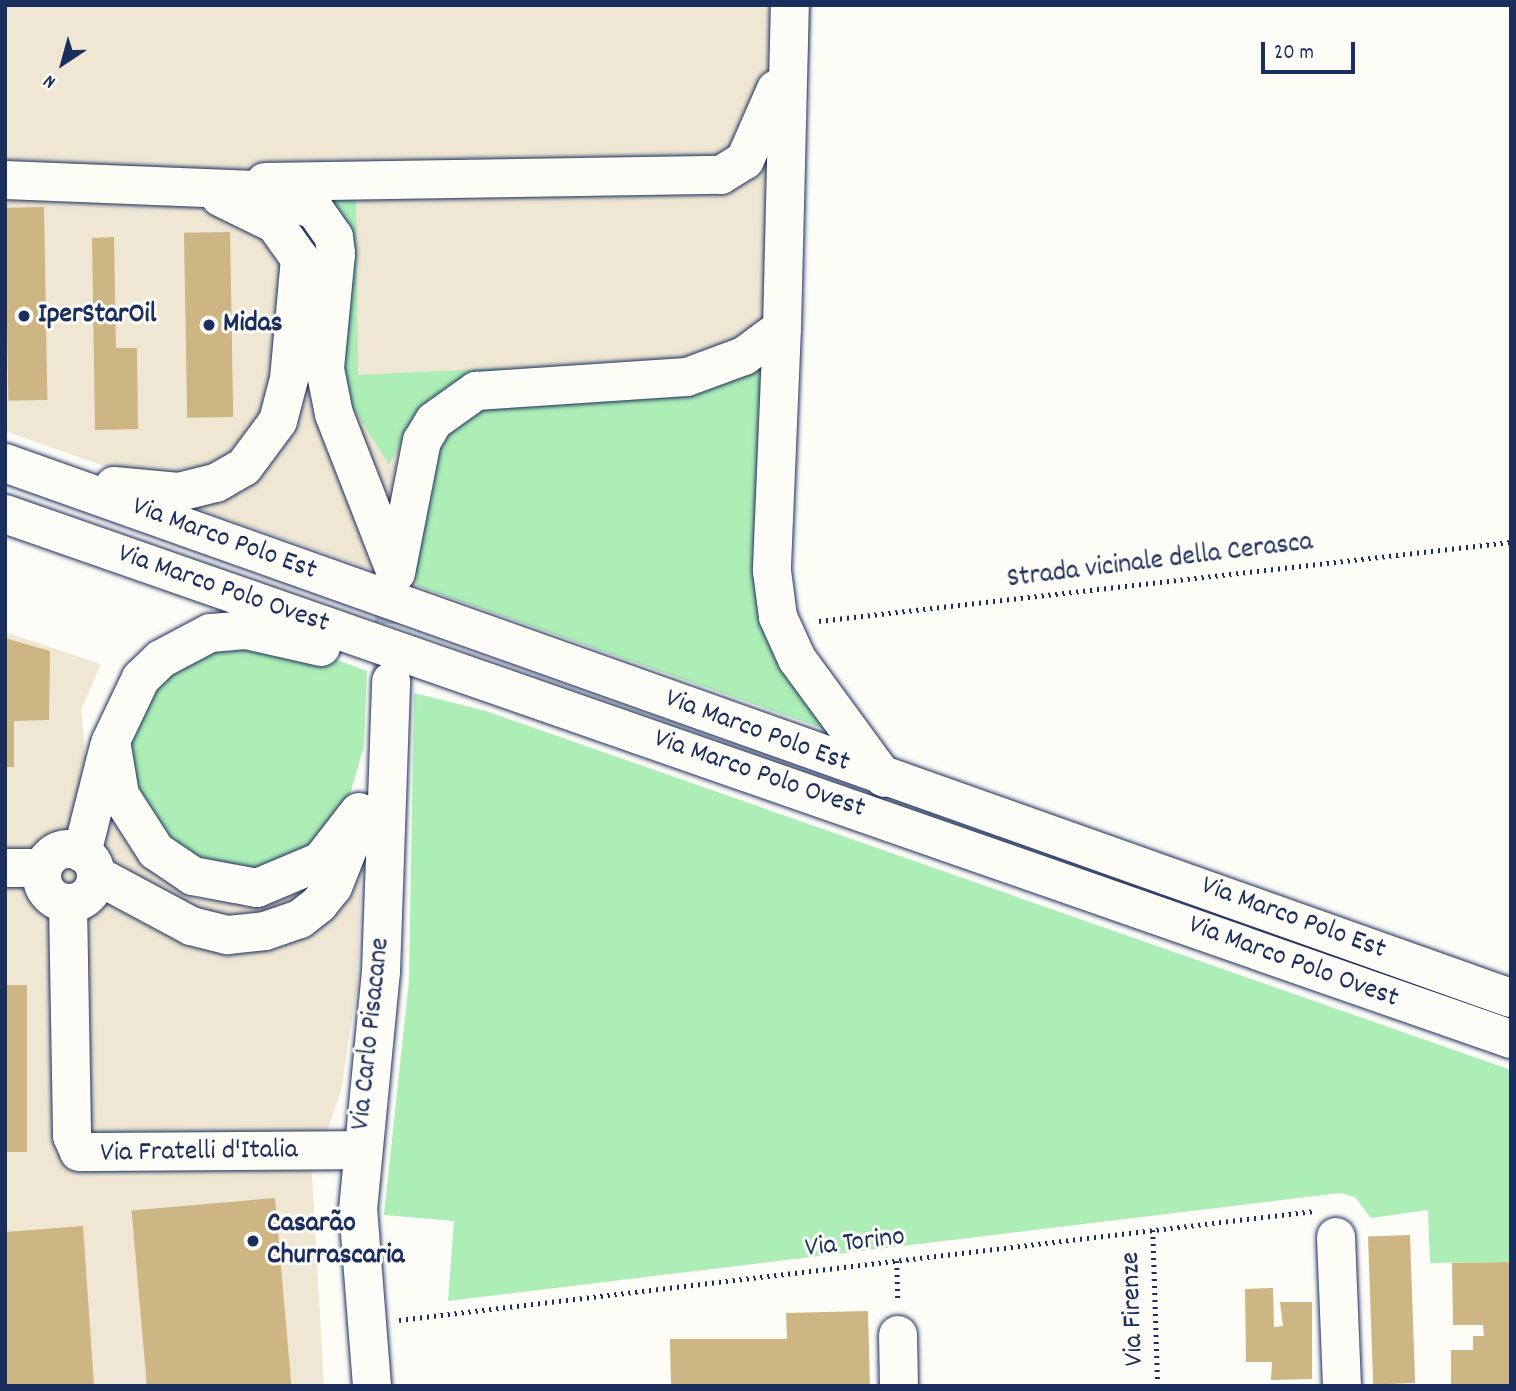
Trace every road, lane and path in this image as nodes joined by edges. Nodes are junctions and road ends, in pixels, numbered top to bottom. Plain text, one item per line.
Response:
1 (790, 5) edge
2 (787, 57) junction
3 (5, 180) edge
4 (182, 183) junction
5 (782, 328) junction
6 (13, 465) edge
7 (5, 514) edge
8 (1511, 542) edge
9 (813, 621) dead end
10 (527, 696) junction
11 (111, 741) junction
12 (884, 778) junction
13 (359, 812) junction
14 (89, 864) junction
15 (5, 868) edge
16 (43, 868) junction
17 (68, 903) junction
18 (1511, 998) edge
19 (1511, 1039) edge
20 (361, 1150) junction
21 (1153, 1230) junction
22 (1336, 1237) joint
23 (897, 1261) junction
24 (364, 1324) junction
25 (898, 1335) joint
26 (372, 1386) edge
27 (899, 1386) edge
28 (1158, 1386) edge
29 (1342, 1386) edge

1 - 2 street
2 - 4 street
2 - 5 street
3 - 4 street
4 - 5 street
4 - 6 street
5 - 12 street
6 - 12 street, Via Marco Polo Est
7 - 10 street, Via Marco Polo Ovest
8 - 9 path, Strada vicinale della Cerasca
10 - 11 street
10 - 19 street, Via Marco Polo Ovest
11 - 13 street
11 - 14 street
12 - 18 street, Via Marco Polo Est
13 - 14 street
13 - 20 street, Via Carlo Pisacane
14 - 16 street
14 - 17 street
15 - 16 street
16 - 17 street
17 - 20 street, Via Fratelli d'Italia
20 - 24 street, Via Carlo Pisacane
21 - 22 path, Via Torino
21 - 23 path, Via Torino
21 - 28 path, Via Firenze
22 - 29 street
23 - 24 path, Via Torino
23 - 25 path
24 - 26 street, Via Carlo Pisacane
25 - 27 street

